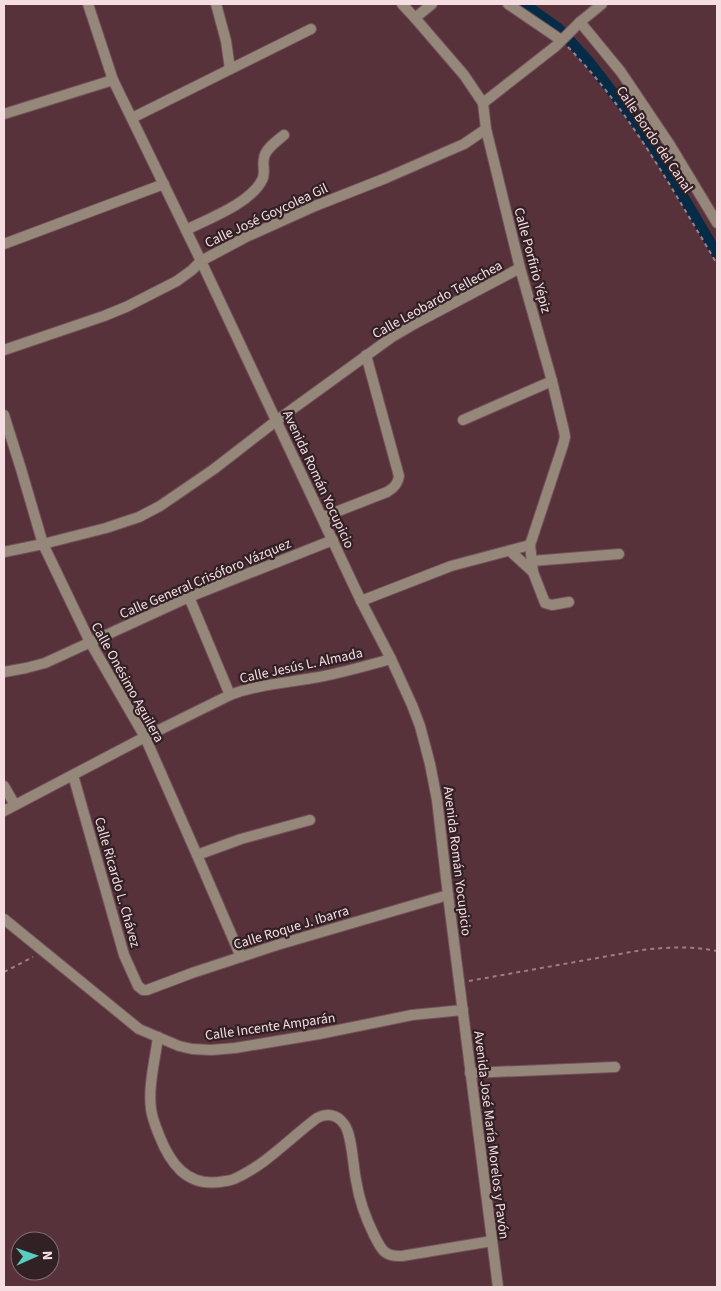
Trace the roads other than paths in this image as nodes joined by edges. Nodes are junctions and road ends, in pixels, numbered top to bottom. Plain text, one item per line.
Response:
1 (88, 4) edge
2 (216, 4) edge
3 (402, 4) edge
4 (432, 4) edge
5 (508, 4) edge
6 (602, 4) edge
7 (415, 18) junction
8 (577, 25) junction
9 (311, 29) dead end
10 (561, 40) junction
11 (230, 69) junction
12 (113, 80) junction
13 (484, 103) junction
14 (4, 114) edge
15 (132, 118) junction
16 (486, 129) junction
17 (284, 135) dead end
18 (164, 184) junction
19 (717, 223) edge
20 (186, 230) junction
21 (4, 244) edge
22 (201, 261) junction
23 (520, 268) junction
24 (4, 350) edge
25 (366, 355) junction
26 (552, 381) junction
27 (4, 415) edge
28 (462, 420) dead end
29 (276, 421) junction
30 (322, 517) junction
31 (334, 540) junction
32 (43, 544) junction
33 (530, 545) junction
34 (510, 551) junction
35 (4, 552) edge
36 (619, 554) dead end
37 (532, 561) junction
38 (533, 572) junction
39 (189, 597) junction
40 (361, 600) junction
41 (569, 602) dead end
42 (90, 642) junction
43 (391, 659) junction
44 (4, 672) edge
45 (230, 695) junction
46 (145, 737) junction
47 (73, 775) junction
48 (4, 786) edge
49 (16, 805) junction
50 (4, 811) edge
51 (310, 820) dead end
52 (197, 854) junction
53 (448, 895) junction
54 (4, 919) edge
55 (241, 957) junction
56 (459, 984) joint
57 (145, 991) joint
58 (462, 1007) junction
59 (158, 1037) junction
60 (615, 1067) dead end
61 (470, 1073) junction
62 (492, 1241) junction
63 (498, 1287) edge

1 - 12 street, Avenida Román Yocupicio
2 - 11 street
3 - 7 street
4 - 7 street
5 - 10 street
6 - 8 street
7 - 13 street
8 - 10 street
8 - 19 street
9 - 11 street
10 - 13 street
11 - 15 street
12 - 14 street
12 - 15 street, Avenida Román Yocupicio
13 - 16 street, Calle Porfirio Yépiz
15 - 18 street, Avenida Román Yocupicio
16 - 22 street, Calle José Goycolea Gil
16 - 23 street, Calle Porfirio Yépiz
17 - 20 street
18 - 20 street, Avenida Román Yocupicio
18 - 21 street
20 - 22 street, Avenida Román Yocupicio
22 - 24 street, Calle José Goycolea Gil
22 - 29 street, Avenida Román Yocupicio
23 - 25 street, Calle Leobardo Tellechea
23 - 26 street, Calle Porfirio Yépiz
25 - 29 street, Calle Leobardo Tellechea
25 - 30 street
26 - 28 street
26 - 33 street, Calle Porfirio Yépiz
27 - 32 street, Calle Onésimo Aguilera
29 - 30 street, Avenida Román Yocupicio
29 - 32 street, Calle Leobardo Tellechea
30 - 31 street, Avenida Román Yocupicio
31 - 39 street, Calle General Crisóforo Vázquez
31 - 40 street, Avenida Román Yocupicio
32 - 35 street, Calle Leobardo Tellechea
32 - 42 street, Calle Onésimo Aguilera
33 - 34 street
33 - 37 street
34 - 38 street
34 - 40 street
36 - 37 street
37 - 38 street
38 - 41 street
39 - 42 street, Calle General Crisóforo Vázquez
39 - 45 street
40 - 43 street, Avenida Román Yocupicio
42 - 44 street, Calle General Crisóforo Vázquez
42 - 46 street, Calle Onésimo Aguilera
43 - 45 street, Calle Jesús L. Almada
43 - 53 street, Avenida Román Yocupicio
45 - 46 street, Calle Jesús L. Almada
46 - 47 street, Calle Jesús L. Almada
46 - 52 street, Calle Onésimo Aguilera
47 - 49 street, Calle Jesús L. Almada
47 - 57 street, Calle Ricardo L. Chávez
48 - 49 street
49 - 50 street, Calle Jesús L. Almada
51 - 52 street
52 - 55 street, Calle Onésimo Aguilera
53 - 55 street, Calle Roque J. Ibarra
53 - 56 street, Avenida Román Yocupicio
54 - 59 street, Calle Incente Amparán
55 - 57 street, Calle Roque J. Ibarra
56 - 58 street, Avenida José María Morelos y Pavón
58 - 59 street, Calle Incente Amparán
58 - 61 street, Avenida José María Morelos y Pavón
59 - 62 street
60 - 61 street
61 - 62 street, Avenida José María Morelos y Pavón
62 - 63 street, Avenida José María Morelos y Pavón

